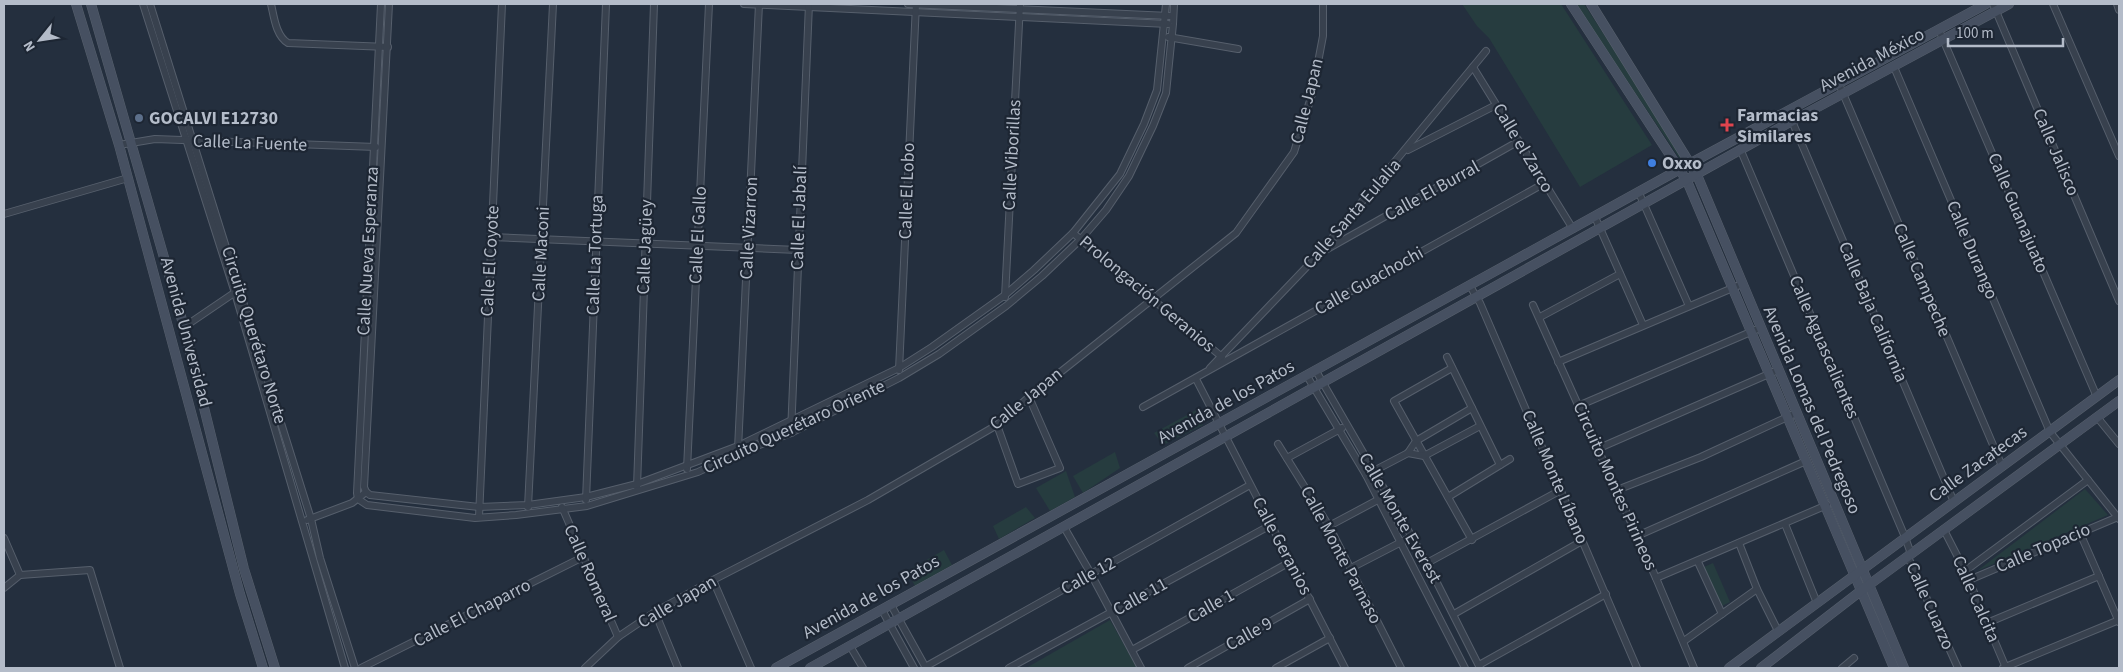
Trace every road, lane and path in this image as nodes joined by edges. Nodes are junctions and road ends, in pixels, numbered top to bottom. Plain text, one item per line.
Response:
1 (76, 4) edge
2 (91, 4) edge
3 (143, 4) edge
4 (150, 4) edge
5 (271, 4) edge
6 (380, 4) edge
7 (389, 4) edge
8 (502, 4) edge
9 (553, 4) edge
10 (606, 4) edge
11 (654, 4) edge
12 (710, 4) edge
13 (744, 4) edge
14 (759, 4) edge
15 (908, 4) edge
16 (916, 4) edge
17 (1166, 4) edge
18 (1174, 4) edge
19 (1323, 4) edge
20 (1571, 4) edge
21 (1590, 4) edge
22 (2009, 4) edge
23 (2053, 4) edge
24 (2116, 4) edge
25 (809, 5) edge
26 (1020, 6) edge
27 (1975, 6) edge
28 (1995, 7) edge
29 (2119, 10) edge
30 (914, 12) junction
31 (1166, 16) junction
32 (1174, 16) junction
33 (1019, 17) junction
34 (1980, 20) junction
35 (1165, 24) junction
36 (1174, 24) junction
37 (1939, 30) junction
38 (1163, 36) junction
39 (1172, 38) junction
40 (1944, 40) junction
41 (378, 47) junction
42 (388, 47) junction
43 (1238, 49) dead end
44 (1486, 51) dead end
45 (1473, 67) junction
46 (1894, 67) junction
47 (1839, 84) junction
48 (1843, 94) junction
49 (1496, 105) junction
50 (1792, 121) junction
51 (1138, 137) junction
52 (186, 140) junction
53 (195, 141) junction
54 (1147, 141) junction
55 (1519, 141) junction
56 (132, 143) junction
57 (119, 145) junction
58 (374, 147) junction
59 (382, 148) junction
60 (1741, 151) junction
61 (1405, 152) junction
62 (2119, 156) edge
63 (1691, 163) junction
64 (1681, 169) junction
65 (1697, 175) junction
66 (128, 178) junction
67 (1687, 181) junction
68 (1544, 184) junction
69 (1639, 193) junction
70 (1645, 205) junction
71 (4, 214) edge
72 (1594, 217) junction
73 (1573, 229) junction
74 (1600, 230) junction
75 (1073, 233) junction
76 (491, 237) junction
77 (541, 239) junction
78 (1081, 239) junction
79 (596, 242) junction
80 (645, 243) junction
81 (697, 245) junction
82 (748, 248) junction
83 (798, 250) junction
84 (1318, 255) junction
85 (1620, 274) junction
86 (1470, 286) junction
87 (1738, 286) junction
88 (238, 291) junction
89 (1005, 295) junction
90 (1152, 298) junction
91 (1477, 298) junction
92 (2119, 301) edge
93 (1533, 305) dead end
94 (1006, 306) junction
95 (1688, 306) junction
96 (1540, 317) junction
97 (368, 321) junction
98 (1643, 325) junction
99 (184, 327) junction
100 (1756, 329) junction
101 (1220, 356) junction
102 (1447, 357) dead end
103 (1226, 361) junction
104 (1558, 362) junction
105 (899, 368) junction
106 (1452, 368) junction
107 (1209, 369) junction
108 (1316, 371) junction
109 (1774, 372) junction
110 (1307, 376) junction
111 (899, 378) junction
112 (1196, 379) junction
113 (2119, 380) edge
114 (1323, 383) junction
115 (200, 388) junction
116 (1314, 388) junction
117 (185, 391) junction
118 (2097, 396) junction
119 (1029, 397) junction
120 (2119, 401) edge
121 (1578, 406) junction
122 (1143, 407) dead end
123 (1472, 408) junction
124 (1791, 415) junction
125 (2097, 418) junction
126 (791, 421) junction
127 (1219, 424) junction
128 (997, 425) junction
129 (1347, 425) junction
130 (1480, 426) junction
131 (1340, 430) junction
132 (791, 433) junction
133 (1226, 437) junction
134 (2055, 439) junction
135 (1416, 441) junction
136 (1278, 444) dead end
137 (2119, 444) edge
138 (738, 449) junction
139 (1597, 449) junction
140 (1408, 453) junction
141 (1424, 456) junction
142 (1287, 458) junction
143 (1510, 459) dead end
144 (1806, 461) junction
145 (1500, 465) junction
146 (686, 466) junction
147 (2002, 466) junction
148 (1374, 471) junction
149 (688, 475) junction
150 (1366, 475) junction
151 (2088, 480) junction
152 (637, 484) junction
153 (1250, 485) junction
154 (1561, 490) junction
155 (1617, 490) junction
156 (636, 491) junction
157 (366, 492) junction
158 (1387, 495) junction
159 (586, 497) junction
160 (1448, 497) junction
161 (358, 499) junction
162 (1379, 500) junction
163 (560, 501) junction
164 (1954, 502) junction
165 (1829, 504) junction
166 (528, 505) junction
167 (587, 506) junction
168 (479, 507) junction
169 (562, 509) junction
170 (529, 514) junction
171 (479, 517) junction
172 (2119, 518) edge
173 (311, 519) junction
174 (302, 522) junction
175 (1785, 524) junction
176 (1271, 525) junction
177 (1330, 526) junction
178 (1064, 527) junction
179 (1944, 530) junction
180 (2080, 533) junction
181 (1637, 536) junction
182 (1411, 537) junction
183 (4, 538) edge
184 (1906, 539) junction
185 (1472, 540) junction
186 (1582, 541) junction
187 (1401, 542) junction
188 (1740, 543) junction
189 (1909, 554) junction
190 (583, 557) junction
191 (1290, 562) junction
192 (1698, 562) junction
193 (1427, 563) junction
194 (1351, 568) junction
195 (1965, 571) junction
196 (1860, 573) junction
197 (1091, 574) junction
198 (20, 575) junction
199 (2099, 576) junction
200 (1656, 578) junction
201 (713, 580) junction
202 (1969, 580) junction
203 (1870, 584) junction
204 (1439, 585) junction
205 (4, 588) edge
206 (1757, 589) junction
207 (1862, 590) junction
208 (1427, 592) junction
209 (1606, 594) junction
210 (1310, 600) junction
211 (1817, 604) junction
212 (891, 605) junction
213 (882, 610) junction
214 (655, 612) junction
215 (1112, 612) junction
216 (1454, 614) junction
217 (1722, 614) junction
218 (900, 618) junction
219 (2119, 621) edge
220 (1987, 623) junction
221 (889, 624) junction
222 (1778, 631) junction
223 (618, 637) junction
224 (1330, 638) junction
225 (1684, 641) junction
226 (850, 646) junction
227 (1132, 650) junction
228 (1854, 658) dead end
229 (1479, 667) edge
230 (120, 668) edge
231 (263, 668) edge
232 (275, 668) edge
233 (345, 668) edge
234 (354, 668) edge
235 (361, 668) edge
236 (585, 668) edge
237 (678, 668) edge
238 (751, 668) edge
239 (776, 668) edge
240 (810, 668) edge
241 (863, 668) edge
242 (914, 668) edge
243 (926, 668) edge
244 (1009, 668) edge
245 (1141, 668) edge
246 (1188, 668) edge
247 (1276, 668) edge
248 (1346, 668) edge
249 (1401, 668) edge
250 (1465, 668) edge
251 (1637, 668) edge
252 (1694, 668) edge
253 (1729, 668) edge
254 (1761, 668) edge
255 (1842, 668) edge
256 (1894, 668) edge
257 (1904, 668) edge
258 (1958, 668) edge
259 (2005, 668) edge

1 - 57 street, Avenida Universidad
2 - 56 street, Avenida Universidad
3 - 52 street, Circuito Querétaro Norte
4 - 53 street, Circuito Querétaro Norte
5 - 41 street
6 - 41 street, Calle Nueva Esperanza
7 - 42 street, Calle Nueva Esperanza
8 - 76 street, Calle El Coyote
9 - 77 street, Calle Maconi
10 - 79 street, Calle La Tortuga
11 - 80 street, Calle Jagüey
12 - 81 street, Calle El Gallo
13 - 14 street
14 - 25 street
14 - 82 street, Calle Vizarron
15 - 16 street
16 - 26 street
16 - 30 street, Calle El Lobo
17 - 31 street, Circuito Querétaro Oriente
18 - 32 street, Circuito Querétaro Oriente
19 - 90 street, Calle Japan
20 - 64 street, Avenida Lomas del Pedregoso
21 - 63 street, Avenida Lomas del Pedregoso
22 - 28 street, Avenida México
23 - 62 street
24 - 29 street
25 - 30 street
25 - 83 street, Calle El Jabalí
26 - 31 street
26 - 33 street, Calle Viborillas
27 - 34 street
27 - 37 street, Avenida México
28 - 34 street, Avenida México
28 - 92 street, Calle Jalisco
30 - 33 street
30 - 105 street, Calle El Lobo
31 - 32 street
31 - 35 street, Circuito Querétaro Oriente
32 - 36 street, Circuito Querétaro Oriente
33 - 35 street
33 - 89 street, Calle Viborillas
34 - 40 street, Avenida México
35 - 36 street
35 - 38 street, Circuito Querétaro Oriente
36 - 39 street, Circuito Querétaro Oriente
37 - 40 street, Calle Guanajuato
37 - 47 street, Avenida México
38 - 39 street
38 - 51 street, Circuito Querétaro Oriente
39 - 43 street
39 - 54 street, Circuito Querétaro Oriente
40 - 46 street, Avenida México
40 - 118 street, Calle Guanajuato
41 - 42 street
41 - 58 street, Calle Nueva Esperanza
42 - 59 street, Calle Nueva Esperanza
44 - 45 street, Calle Santa Eulalia
45 - 49 street, Calle el Zarco
45 - 61 street, Calle Santa Eulalia
46 - 48 street, Avenida México
46 - 134 street, Calle Durango
47 - 48 street, Calle Campeche
47 - 63 street, Avenida México
48 - 50 street, Avenida México
48 - 147 street, Calle Campeche
49 - 55 street, Calle el Zarco
49 - 61 street
50 - 60 street, Avenida México
50 - 164 street, Calle Baja California
51 - 54 street
51 - 75 street, Circuito Querétaro Oriente
52 - 53 street, Calle La Fuente
52 - 56 street, Calle La Fuente
52 - 88 street, Circuito Querétaro Norte
53 - 58 street, Calle La Fuente
53 - 88 street, Circuito Querétaro Norte
54 - 78 street, Circuito Querétaro Oriente
55 - 68 street, Calle el Zarco
55 - 84 street, Calle El Burral
56 - 57 street, Calle La Fuente
56 - 99 street, Avenida Universidad
57 - 66 street, Avenida Universidad
58 - 59 street, Calle La Fuente
58 - 97 street, Calle Nueva Esperanza
59 - 97 street, Calle Nueva Esperanza
60 - 65 street, Avenida México
60 - 184 street, Calle Aguascalientes
61 - 84 street, Calle Santa Eulalia
63 - 64 street, Avenida de los Patos
63 - 65 street, Avenida Lomas del Pedregoso
64 - 67 street, Avenida Lomas del Pedregoso
64 - 69 street, Avenida de los Patos
65 - 67 street, Avenida de los Patos
65 - 87 street, Avenida Lomas del Pedregoso
66 - 71 street
66 - 117 street, Avenida Universidad
67 - 70 street, Avenida de los Patos
67 - 87 street, Avenida Lomas del Pedregoso
68 - 73 street, Calle el Zarco
68 - 103 street, Calle Guachochi
69 - 70 street
69 - 72 street, Avenida de los Patos
70 - 74 street, Avenida de los Patos
70 - 95 street
72 - 73 street, Avenida de los Patos
72 - 74 street
73 - 86 street, Avenida de los Patos
74 - 85 street
74 - 91 street, Avenida de los Patos
75 - 78 street, Prolongación Geranios
75 - 89 street, Circuito Querétaro Oriente
76 - 77 street
76 - 168 street, Calle El Coyote
77 - 79 street
77 - 166 street, Calle Maconi
78 - 90 street, Prolongación Geranios
78 - 94 street, Circuito Querétaro Oriente
79 - 80 street
79 - 159 street, Calle La Tortuga
80 - 81 street
80 - 152 street, Calle Jagüey
81 - 82 street
81 - 146 street, Calle El Gallo
82 - 83 street
82 - 138 street, Calle Vizarron
83 - 126 street, Calle El Jabalí
84 - 101 street, Calle Santa Eulalia
85 - 96 street
85 - 98 street
86 - 91 street, Calle Monte Líbano
86 - 108 street, Avenida de los Patos
87 - 95 street
87 - 100 street, Avenida Lomas del Pedregoso
88 - 99 street
88 - 173 street, Circuito Querétaro Norte
88 - 174 street, Circuito Querétaro Norte
89 - 94 street, Calle Viborillas
89 - 105 street, Circuito Querétaro Oriente
90 - 101 street, Prolongación Geranios
90 - 119 street, Calle Japan
91 - 114 street, Avenida de los Patos
91 - 154 street, Calle Monte Líbano
93 - 96 street, Circuito Montes Pirineos
94 - 111 street, Circuito Querétaro Oriente
95 - 98 street
96 - 104 street, Circuito Montes Pirineos
97 - 157 street, Calle Nueva Esperanza
97 - 161 street, Calle Nueva Esperanza
98 - 104 street
99 - 115 street, Avenida Universidad
100 - 109 street, Avenida Lomas del Pedregoso
100 - 121 street
101 - 103 street, Prolongación Geranios
101 - 107 street, Calle Santa Eulalia
102 - 106 street
103 - 107 street, Calle Guachochi
104 - 121 street, Circuito Montes Pirineos
105 - 111 street, Calle El Lobo
105 - 126 street, Circuito Querétaro Oriente
106 - 123 street
106 - 135 street
107 - 112 street, Calle Guachochi
108 - 110 street, Avenida de los Patos
108 - 114 street, Calle Monte Everest
109 - 124 street, Avenida Lomas del Pedregoso
109 - 139 street
110 - 116 street, Calle Monte Everest
110 - 127 street, Avenida de los Patos
111 - 132 street, Circuito Querétaro Oriente
112 - 122 street, Calle Guachochi
112 - 127 street, Prolongación Geranios
113 - 118 street, Calle Zacatecas
114 - 116 street, Avenida de los Patos
114 - 129 street, Calle Monte Everest
115 - 117 street
115 - 232 street, Avenida Universidad
116 - 131 street, Calle Monte Everest
116 - 133 street, Avenida de los Patos
117 - 231 street, Avenida Universidad
118 - 134 street, Calle Zacatecas
119 - 128 street, Calle Japan
119 - 128 street
120 - 125 street, Calle Zacatecas
121 - 139 street, Circuito Montes Pirineos
123 - 130 street
123 - 135 street
124 - 144 street, Avenida Lomas del Pedregoso
124 - 155 street
124 - 165 street, Avenida Lomas del Pedregoso
125 - 134 street, Calle Zacatecas
125 - 137 street
126 - 132 street, Calle El Jabalí
126 - 138 street, Circuito Querétaro Oriente
127 - 133 street, Calle Geranios
127 - 212 street, Avenida de los Patos
128 - 201 street, Calle Japan
129 - 131 street
129 - 148 street, Calle Monte Everest
130 - 141 street
130 - 145 street
131 - 142 street
131 - 150 street, Calle Monte Everest
132 - 138 street, Circuito Querétaro Oriente
133 - 153 street, Calle Geranios
133 - 178 street, Avenida de los Patos
134 - 147 street, Calle Zacatecas
134 - 151 street, Calle Durango
134 - 179 street, Calle Zacatecas
135 - 140 street
135 - 141 street
136 - 142 street, Calle Monte Parnaso
138 - 146 street, Circuito Querétaro Oriente
138 - 149 street, Circuito Querétaro Oriente
139 - 155 street, Circuito Montes Pirineos
140 - 141 street
140 - 148 street
141 - 160 street
142 - 177 street, Calle Monte Parnaso
143 - 145 street
144 - 165 street, Avenida Lomas del Pedregoso
144 - 181 street
145 - 160 street
146 - 149 street, Calle El Gallo
146 - 152 street, Circuito Querétaro Oriente
147 - 164 street, Calle Zacatecas
148 - 150 street
148 - 158 street, Calle Monte Everest
149 - 156 street, Circuito Querétaro Oriente
150 - 162 street, Calle Monte Everest
151 - 172 street, Calle Durango
151 - 195 street
152 - 156 street, Calle Jagüey
152 - 159 street, Circuito Querétaro Oriente
153 - 176 street, Calle Geranios
153 - 197 street, Calle 12
154 - 185 street
154 - 186 street, Calle Monte Líbano
155 - 181 street, Circuito Montes Pirineos
156 - 167 street, Circuito Querétaro Oriente
157 - 161 street
157 - 168 street, Circuito Querétaro Oriente
158 - 162 street
158 - 182 street, Calle Monte Everest
159 - 163 street, Circuito Querétaro Oriente
159 - 167 street, Calle La Tortuga
160 - 185 street
161 - 171 street, Circuito Querétaro Oriente
161 - 173 street
162 - 177 street
162 - 187 street, Calle Monte Everest
163 - 166 street, Circuito Querétaro Oriente
163 - 169 street, Calle Romeral
164 - 184 street, Calle Zacatecas
165 - 175 street
165 - 196 street, Avenida Lomas del Pedregoso
166 - 168 street, Circuito Querétaro Oriente
166 - 170 street, Calle Maconi
167 - 169 street, Circuito Querétaro Oriente
168 - 171 street, Calle El Coyote
169 - 170 street, Circuito Querétaro Oriente
169 - 190 street, Calle Romeral
170 - 171 street, Circuito Querétaro Oriente
172 - 180 street, Calle Topacio
173 - 174 street
173 - 234 street, Circuito Querétaro Norte
174 - 233 street, Circuito Querétaro Norte
175 - 188 street
175 - 211 street
176 - 191 street, Calle Geranios
176 - 215 street, Calle 11
177 - 194 street, Calle Monte Parnaso
178 - 197 street
178 - 218 street, Avenida de los Patos
179 - 189 street, Calle Zacatecas
179 - 195 street, Calle Calcita
180 - 199 street
180 - 202 street, Calle Topacio
181 - 200 street, Circuito Montes Pirineos
182 - 187 street
182 - 193 street, Calle Monte Everest
183 - 198 street
184 - 189 street, Calle Cuarzo
184 - 196 street, Calle Zacatecas
185 - 193 street
186 - 209 street, Calle Monte Líbano
186 - 216 street
187 - 194 street
187 - 208 street, Calle Monte Everest
188 - 192 street
188 - 206 street
189 - 203 street, Calle Zacatecas
189 - 258 street, Calle Cuarzo
190 - 223 street, Calle Romeral
190 - 235 street, Calle El Chaparro
191 - 210 street, Calle Geranios
191 - 227 street, Calle 1
192 - 200 street
192 - 217 street
193 - 204 street, Calle Monte Everest
194 - 249 street, Calle Monte Parnaso
195 - 202 street, Calle Calcita
196 - 203 street, Avenida Lomas del Pedregoso
196 - 207 street, Avenida Lomas del Pedregoso
196 - 211 street, Calle Zacatecas
197 - 215 street
197 - 243 street, Calle 12
198 - 205 street
198 - 230 street
199 - 219 street
199 - 220 street
200 - 225 street, Circuito Montes Pirineos
201 - 214 street, Calle Japan
201 - 238 street
202 - 220 street, Calle Calcita
203 - 207 street, Calle Zacatecas
203 - 257 street, Avenida Lomas del Pedregoso
204 - 208 street
204 - 216 street, Calle Monte Everest
206 - 217 street
206 - 222 street
207 - 254 street, Calle Zacatecas
207 - 256 street, Avenida Lomas del Pedregoso
208 - 250 street, Calle Monte Everest
209 - 229 street
209 - 251 street, Calle Monte Líbano
210 - 224 street, Calle Geranios
210 - 246 street, Calle 9
211 - 222 street, Calle Zacatecas
212 - 213 street, Avenida de los Patos
212 - 218 street
213 - 221 street
213 - 239 street, Avenida de los Patos
214 - 223 street, Calle Japan
214 - 237 street
215 - 227 street
215 - 244 street, Calle 11
216 - 229 street, Calle Monte Everest
217 - 225 street
218 - 221 street, Avenida de los Patos
218 - 243 street
219 - 259 street
220 - 259 street, Calle Calcita
221 - 226 street, Avenida de los Patos
221 - 242 street
222 - 253 street, Calle Zacatecas
223 - 236 street, Calle Japan
224 - 247 street
224 - 248 street, Calle Geranios
225 - 252 street, Circuito Montes Pirineos
226 - 240 street, Avenida de los Patos
226 - 241 street
227 - 245 street
228 - 255 street

